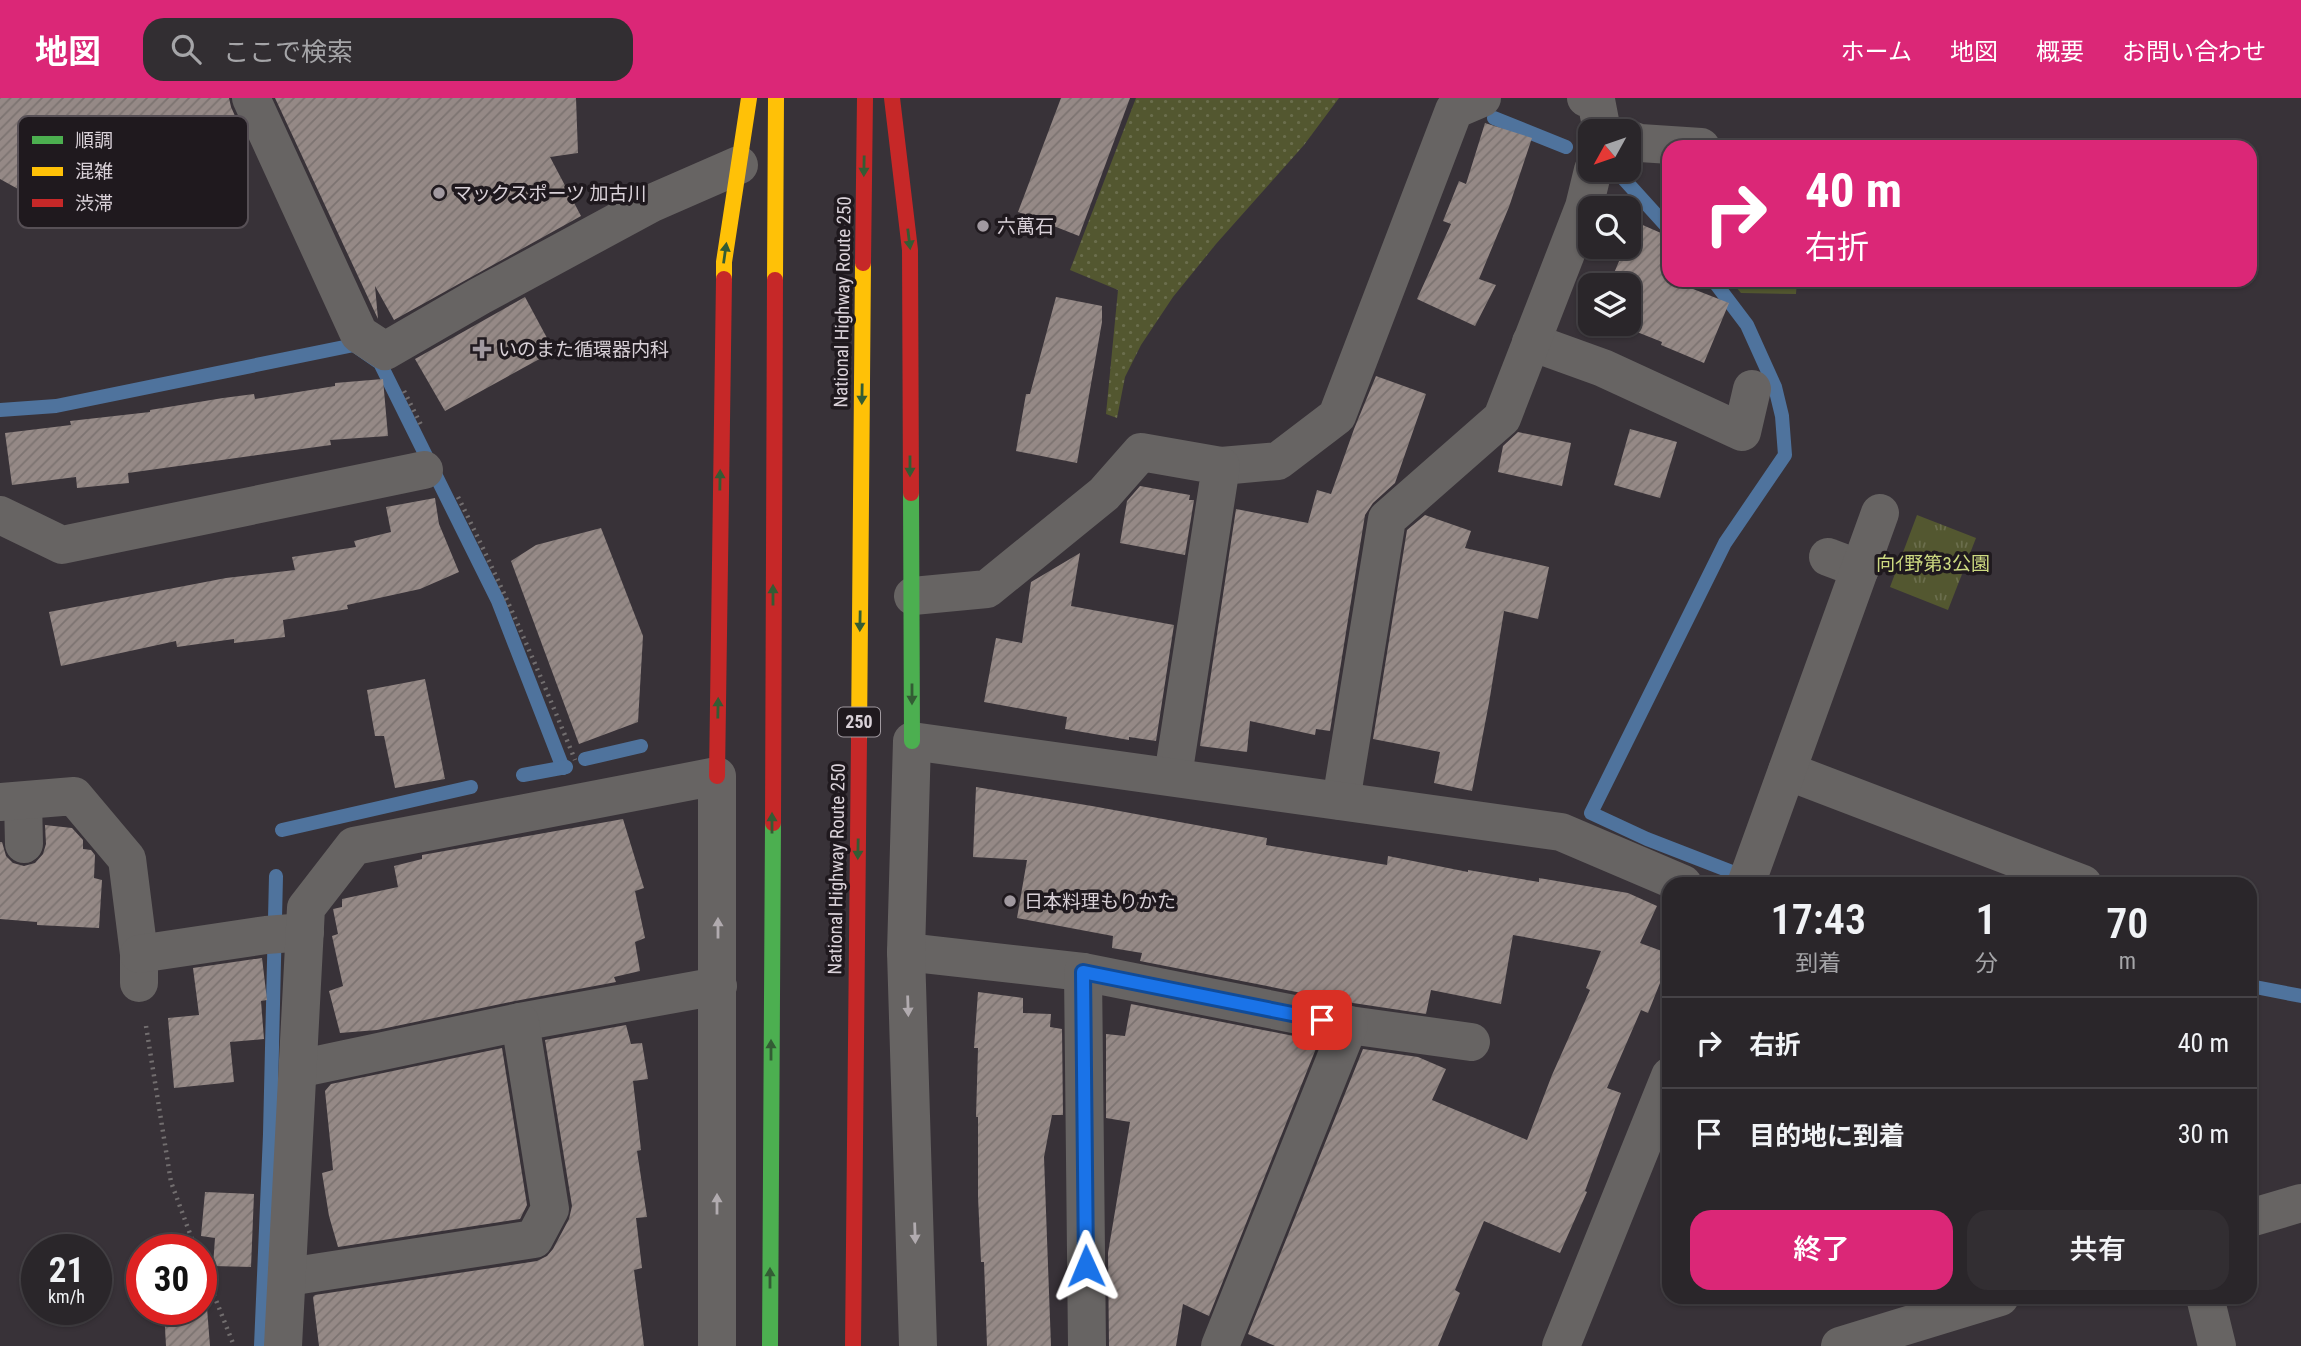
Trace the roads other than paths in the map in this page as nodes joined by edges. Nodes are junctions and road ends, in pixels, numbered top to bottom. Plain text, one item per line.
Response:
1 (251, 98) edge
2 (749, 98) edge
3 (776, 98) edge
4 (865, 98) edge
5 (892, 98) edge
6 (1482, 98) edge
7 (1603, 118) edge
8 (1662, 144) edge
9 (739, 165) junction
10 (1590, 182) edge
11 (1531, 342) junction
12 (1752, 389) dead end
13 (425, 452) road end
14 (1221, 466) junction
15 (1880, 513) dead end
16 (0, 514) edge
17 (913, 596) junction
18 (912, 741) junction
19 (1787, 771) junction
20 (717, 776) junction
21 (1173, 776) junction
22 (1341, 801) junction
23 (12, 802) edge
24 (24, 844) dead end
25 (1750, 875) edge
26 (1667, 877) edge
27 (2065, 877) edge
28 (287, 933) junction
29 (906, 952) junction
30 (1083, 972) junction
31 (718, 986) junction
32 (520, 1022) junction
33 (1349, 1025) junction
34 (1471, 1042) dead end
35 (298, 1069) junction
36 (1662, 1096) edge
37 (2301, 1203) edge
38 (2257, 1217) edge
39 (288, 1277) junction
40 (1975, 1304) edge
41 (2207, 1304) edge
42 (1912, 1322) edge
43 (283, 1346) edge
44 (717, 1346) edge
45 (770, 1346) edge
46 (853, 1346) edge
47 (918, 1346) edge
48 (1087, 1346) edge
49 (1220, 1346) edge
50 (1561, 1346) edge
51 (1840, 1346) edge
52 (2217, 1346) edge

1 - 9 street
2 - 9 highway
45 -> 3 highway
4 -> 46 highway, National Highway Route 250 / 250
5 -> 17 highway
6 - 14 street
7 - 8 street
20 -> 9 highway
10 - 11 street
11 - 12 street
11 - 22 street
13 - 16 street
14 - 17 street
14 - 21 street
15 - 19 street
17 -> 18 highway
18 - 21 street
18 - 29 street
19 - 25 street
19 - 27 street
20 - 28 street
31 -> 20 street
21 - 22 street
22 - 26 street
23 - 24 street
23 - 28 street
28 - 35 street
29 - 30 street
29 -> 47 street
30 - 33 street
30 - 48 street
31 - 32 street
44 -> 31 street
32 - 35 street
32 - 39 street
33 - 34 street
33 - 49 street
35 - 39 street
36 - 50 street
37 - 38 street
39 - 43 street
40 - 42 street
41 - 52 street
42 - 51 street

